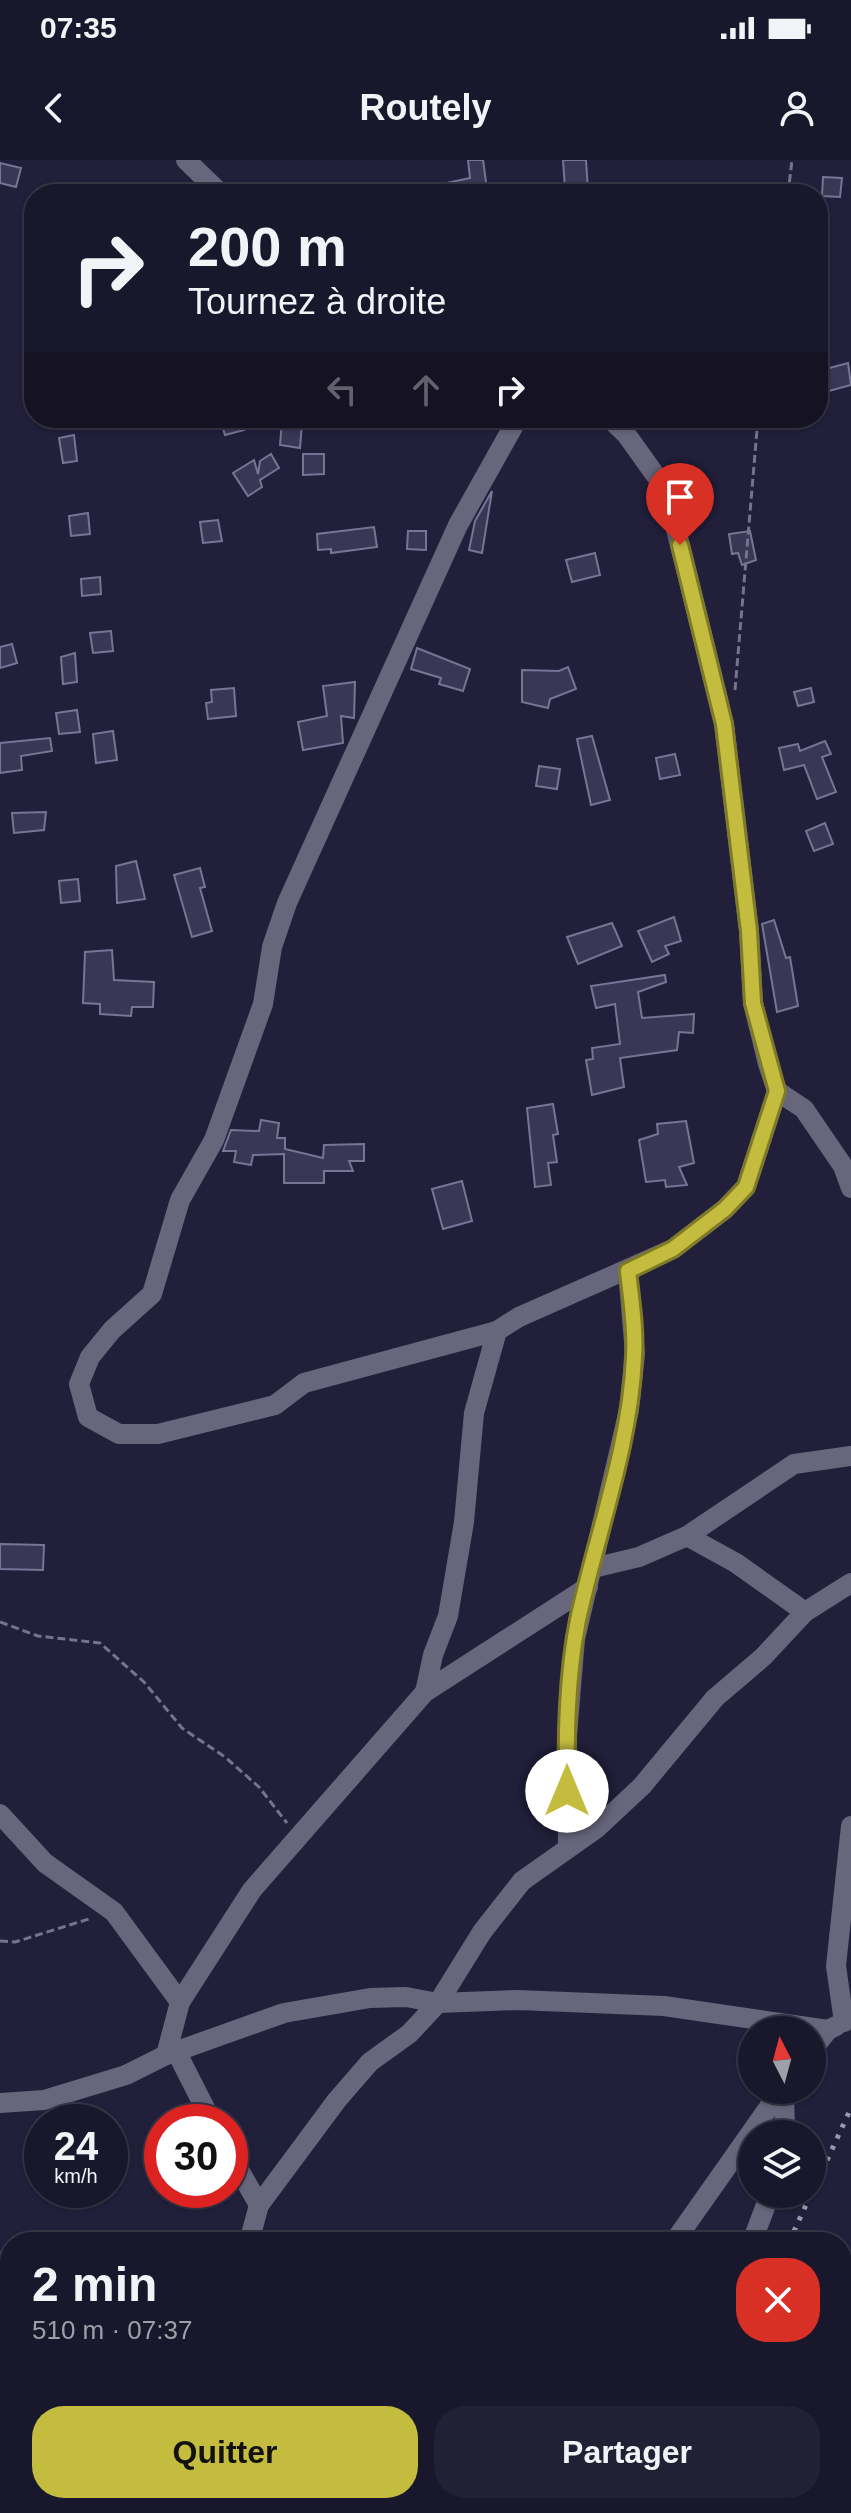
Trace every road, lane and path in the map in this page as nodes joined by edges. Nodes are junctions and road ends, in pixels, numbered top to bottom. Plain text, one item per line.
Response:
1 (186, 160) edge
2 (792, 160) edge
3 (211, 184) edge
4 (789, 184) edge
5 (512, 428) edge
6 (620, 428) edge
7 (757, 428) edge
8 (724, 724) junction
9 (777, 1091) junction
10 (851, 1188) edge
11 (628, 1271) junction
12 (497, 1331) junction
13 (851, 1456) edge
14 (687, 1536) junction
15 (590, 1578) junction
16 (851, 1583) edge
17 (805, 1612) junction
18 (0, 1622) edge
19 (425, 1692) junction
20 (0, 1814) edge
21 (851, 1826) edge
22 (297, 1835) junction
23 (568, 1847) junction
24 (114, 1912) junction
25 (0, 1941) edge
26 (180, 2002) junction
27 (438, 2003) junction
28 (841, 2024) edge
29 (826, 2037) edge
30 (171, 2054) junction
31 (0, 2103) edge
32 (201, 2104) edge
33 (772, 2104) edge
34 (248, 2186) edge
35 (259, 2205) junction
36 (765, 2208) edge
37 (252, 2232) edge
38 (681, 2232) edge
39 (756, 2232) edge

1 - 3 street
2 - 4 path
5 - 12 street
6 - 8 street
7 - 8 path
8 - 9 street
9 - 10 street
9 - 11 street
11 - 12 street
11 - 15 street
12 - 19 street
13 - 14 street
14 - 15 street
14 - 17 street
15 - 19 street
15 - 23 street
16 - 17 street
17 - 23 street
18 - 22 path
19 - 22 street
20 - 24 street
21 - 28 street
22 - 26 street
23 - 27 street
24 - 25 path
24 - 26 street
26 - 30 street
27 - 28 street
27 - 30 street
27 - 35 street
28 - 29 street
30 - 31 street
30 - 32 street
33 - 38 street
34 - 35 street
35 - 37 street
36 - 39 street

